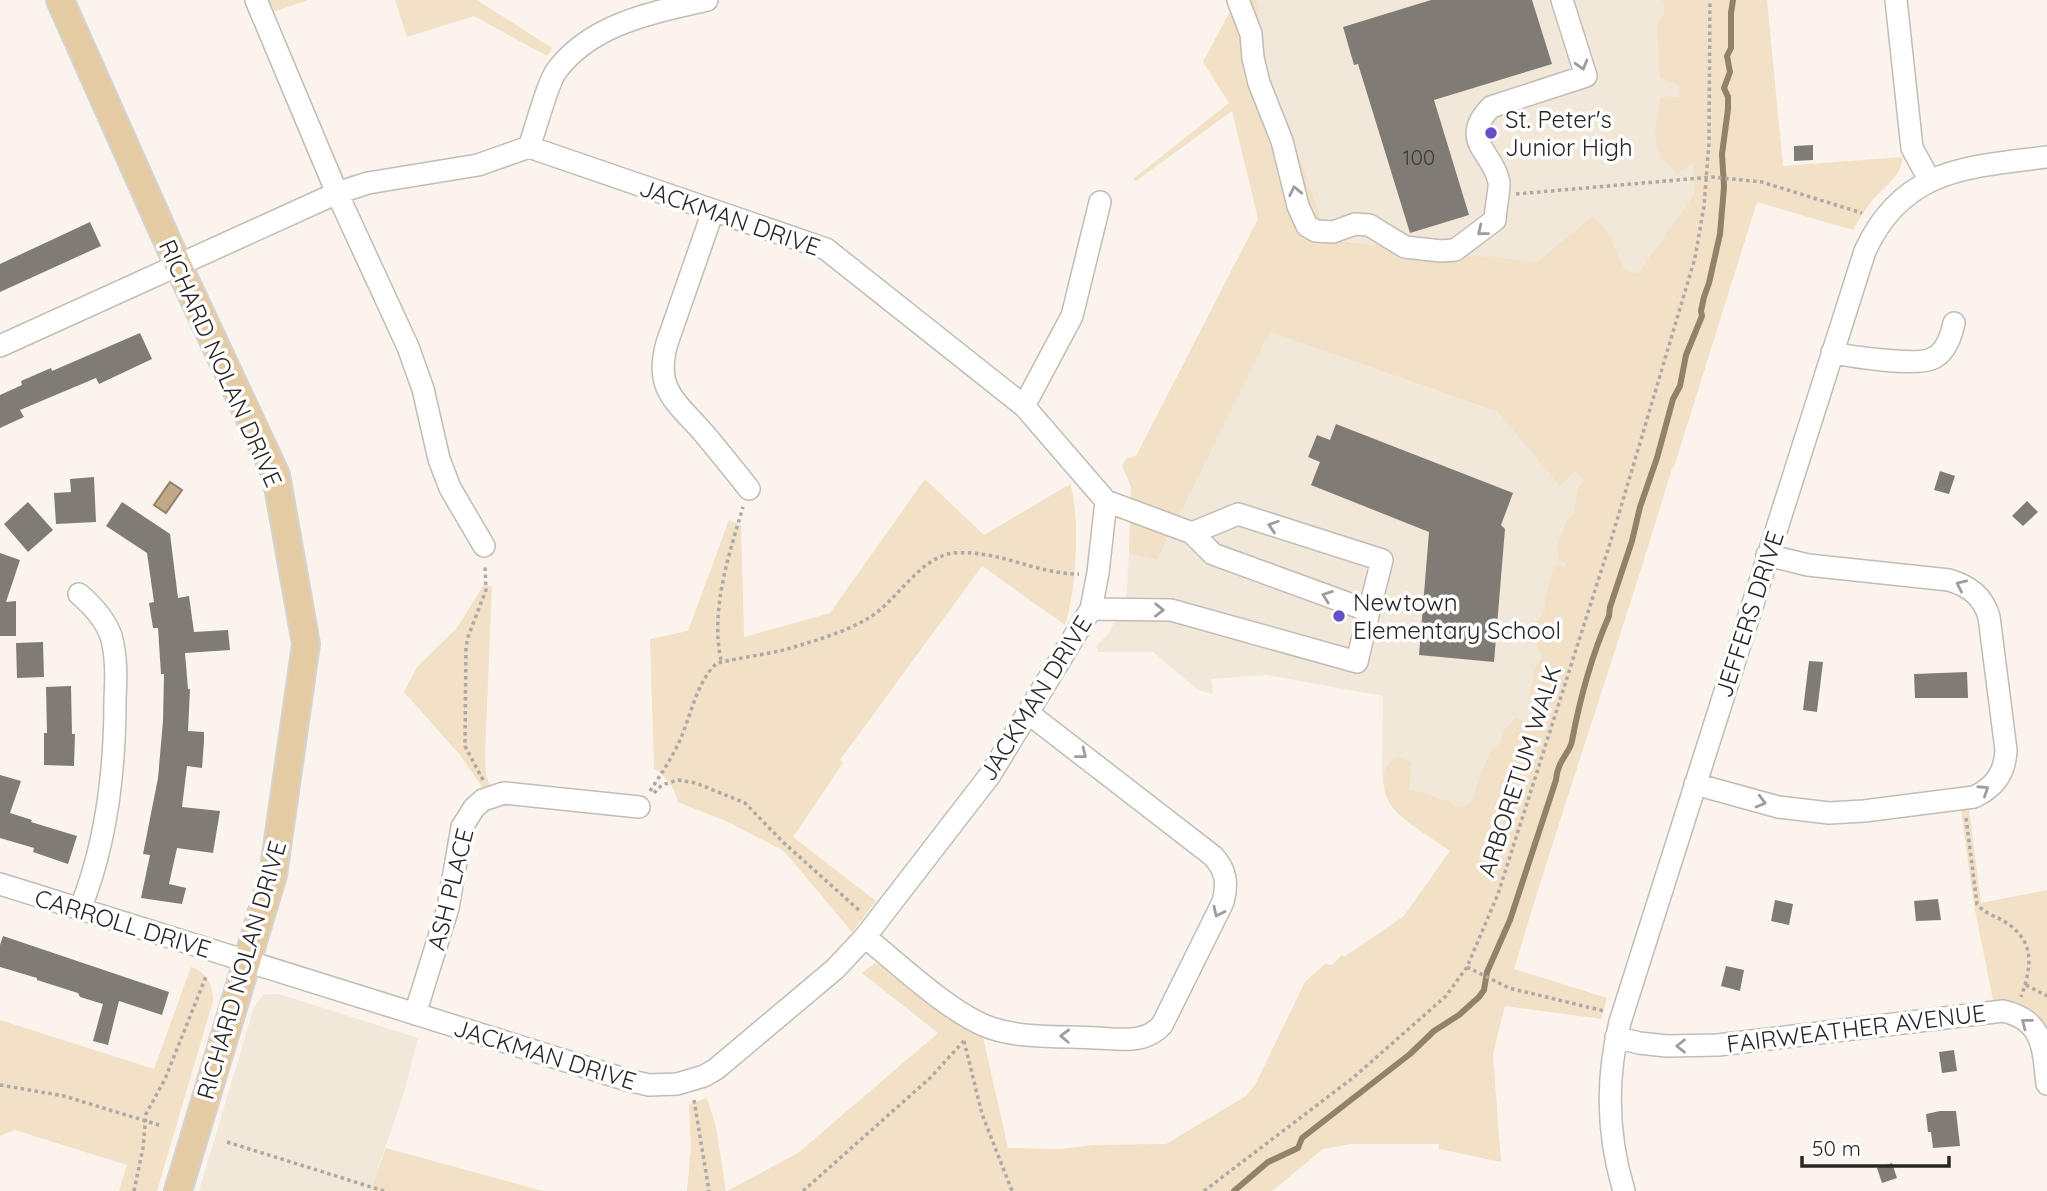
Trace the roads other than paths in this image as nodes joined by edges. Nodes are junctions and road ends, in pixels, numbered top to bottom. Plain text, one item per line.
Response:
1 (60, 0) edge
2 (256, 0) edge
3 (707, 0) edge
4 (1238, 0) edge
5 (1562, 0) edge
6 (1896, 0) edge
7 (529, 147) junction
8 (2047, 157) edge
9 (1930, 181) junction
10 (337, 192) junction
11 (1100, 202) dead end
12 (713, 211) junction
13 (178, 265) junction
14 (1954, 323) dead end
15 (0, 346) edge
16 (1832, 352) junction
17 (1024, 406) junction
18 (749, 489) road end
19 (1106, 501) junction
20 (1192, 533) junction
21 (484, 546) road end
22 (1767, 555) junction
23 (79, 594) dead end
24 (1091, 609) junction
25 (1369, 611) junction
26 (1028, 713) junction
27 (1695, 784) junction
28 (639, 807) road end
29 (0, 884) edge
30 (80, 909) junction
31 (870, 931) junction
32 (247, 962) junction
33 (415, 1014) junction
34 (1616, 1037) junction
35 (2047, 1084) edge
36 (178, 1191) edge
37 (1624, 1191) edge

1 - 13 main road, RICHARD NOLAN DRIVE
2 - 10 street
3 - 7 street
5 -> 4 street
6 - 9 street
7 - 10 street
7 - 12 street, JACKMAN DRIVE
8 - 9 street, JEFFERS DRIVE
9 - 16 street, JEFFERS DRIVE
10 - 13 street
10 - 21 street
11 - 17 street
12 - 17 street, JACKMAN DRIVE
12 - 18 street
13 - 15 street
13 - 32 main road, RICHARD NOLAN DRIVE
14 - 16 street
16 - 22 street, JEFFERS DRIVE
17 - 19 street, JACKMAN DRIVE
19 - 20 street
19 - 24 street, JACKMAN DRIVE
25 -> 20 street
25 -> 20 street
22 - 27 street, JEFFERS DRIVE
27 -> 22 street
23 - 30 street
24 -> 25 street
24 - 26 street, JACKMAN DRIVE
26 - 31 street, JACKMAN DRIVE
26 -> 31 street
27 - 34 street, JEFFERS DRIVE
28 - 33 street, ASH PLACE
29 - 30 street, CARROLL DRIVE
30 - 32 street, CARROLL DRIVE
31 - 33 street, JACKMAN DRIVE
32 - 33 street, JACKMAN DRIVE
32 - 36 main road, RICHARD NOLAN DRIVE
35 -> 34 street, FAIRWEATHER AVENUE
34 - 37 street, JEFFERS DRIVE

